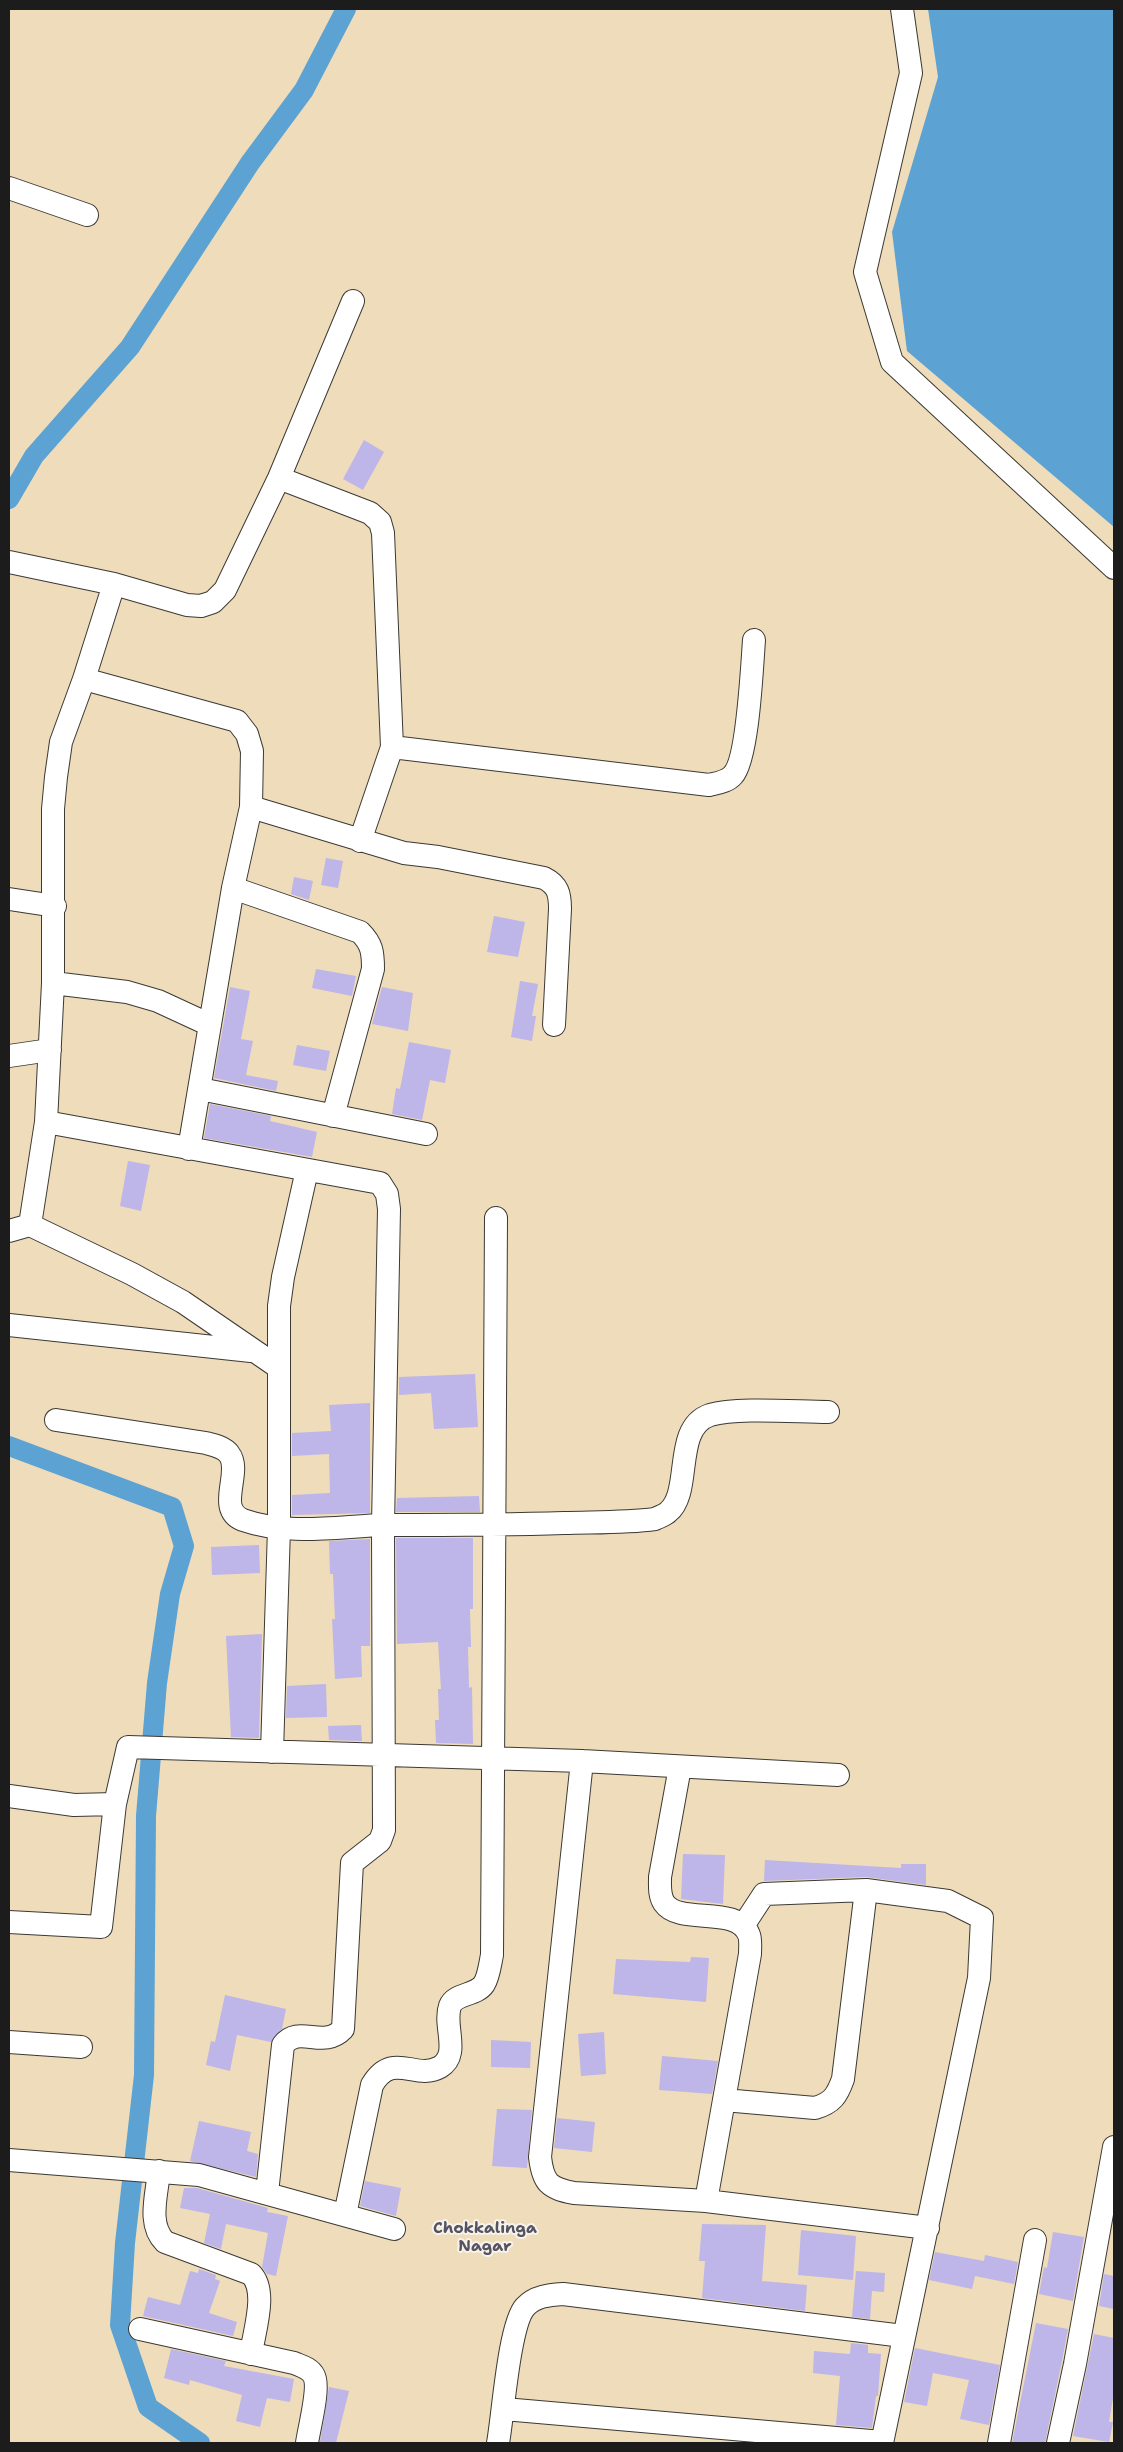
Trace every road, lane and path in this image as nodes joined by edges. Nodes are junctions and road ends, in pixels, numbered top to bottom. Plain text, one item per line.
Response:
1 (902, 9) edge
2 (9, 188) edge
3 (87, 215) dead end
4 (353, 301) dead end
5 (279, 478) junction
6 (9, 562) edge
7 (1114, 568) edge
8 (114, 584) junction
9 (754, 640) dead end
10 (84, 679) junction
11 (392, 747) junction
12 (251, 807) junction
13 (360, 841) junction
14 (233, 888) junction
15 (9, 899) edge
16 (55, 906) junction
17 (53, 983) junction
18 (210, 1024) junction
19 (554, 1026) dead end
20 (50, 1050) junction
21 (9, 1056) edge
22 (200, 1090) junction
23 (333, 1116) junction
24 (46, 1122) junction
25 (426, 1134) dead end
26 (189, 1150) junction
27 (307, 1170) junction
28 (496, 1218) dead end
29 (30, 1225) junction
30 (9, 1231) edge
31 (9, 1325) edge
32 (255, 1351) junction
33 (278, 1367) junction
34 (828, 1412) dead end
35 (56, 1420) dead end
36 (383, 1525) junction
37 (494, 1525) junction
38 (280, 1528) junction
39 (272, 1752) junction
40 (384, 1755) junction
41 (492, 1759) junction
42 (582, 1761) junction
43 (680, 1767) junction
44 (838, 1776) dead end
45 (9, 1796) edge
46 (114, 1804) junction
47 (866, 1890) junction
48 (9, 1922) edge
49 (743, 1926) junction
50 (9, 2042) edge
51 (81, 2047) dead end
52 (724, 2100) junction
53 (1114, 2147) edge
54 (9, 2160) edge
55 (142, 2170) junction
56 (267, 2193) junction
57 (706, 2201) junction
58 (345, 2215) junction
59 (394, 2228) dead end
60 (928, 2228) junction
61 (1035, 2240) dead end
62 (140, 2328) dead end
63 (903, 2336) junction
64 (251, 2354) junction
65 (504, 2409) junction
66 (307, 2443) edge
67 (498, 2443) edge
68 (882, 2443) edge
69 (999, 2443) edge
70 (1058, 2443) edge

1 - 7 street
2 - 3 street
4 - 5 street
5 - 8 street
5 - 11 street
6 - 8 street
8 - 10 street
9 - 11 street
10 - 12 street
10 - 16 street
11 - 13 street
12 - 13 street
12 - 14 street
13 - 19 street
14 - 18 street
14 - 23 street
15 - 16 street
16 - 17 street
17 - 18 street
17 - 20 street
18 - 22 street
20 - 21 street
20 - 24 street
22 - 23 street
22 - 26 street
23 - 25 street
24 - 26 street
24 - 29 street
26 - 27 street
27 - 33 street
27 - 36 street
28 - 37 street
29 - 30 street
29 - 32 street
31 - 32 street
32 - 33 street
33 - 38 street
34 - 37 street
35 - 38 street
36 - 37 street
36 - 38 street
36 - 40 street
37 - 41 street
38 - 39 street
39 - 40 street
39 - 46 street
40 - 41 street
40 - 56 street
41 - 42 street
41 - 58 street
42 - 43 street
42 - 57 street
43 - 44 street
43 - 49 street
45 - 46 street
46 - 48 street
47 - 49 street
47 - 52 street
47 - 60 street
49 - 52 street
50 - 51 street
52 - 57 street
53 - 70 street
54 - 55 street
55 - 56 street
55 - 64 street
56 - 58 street
57 - 60 street
58 - 59 street
60 - 63 street
61 - 69 street
62 - 64 street
63 - 65 street
63 - 68 street
64 - 66 street
65 - 67 street
65 - 68 street

